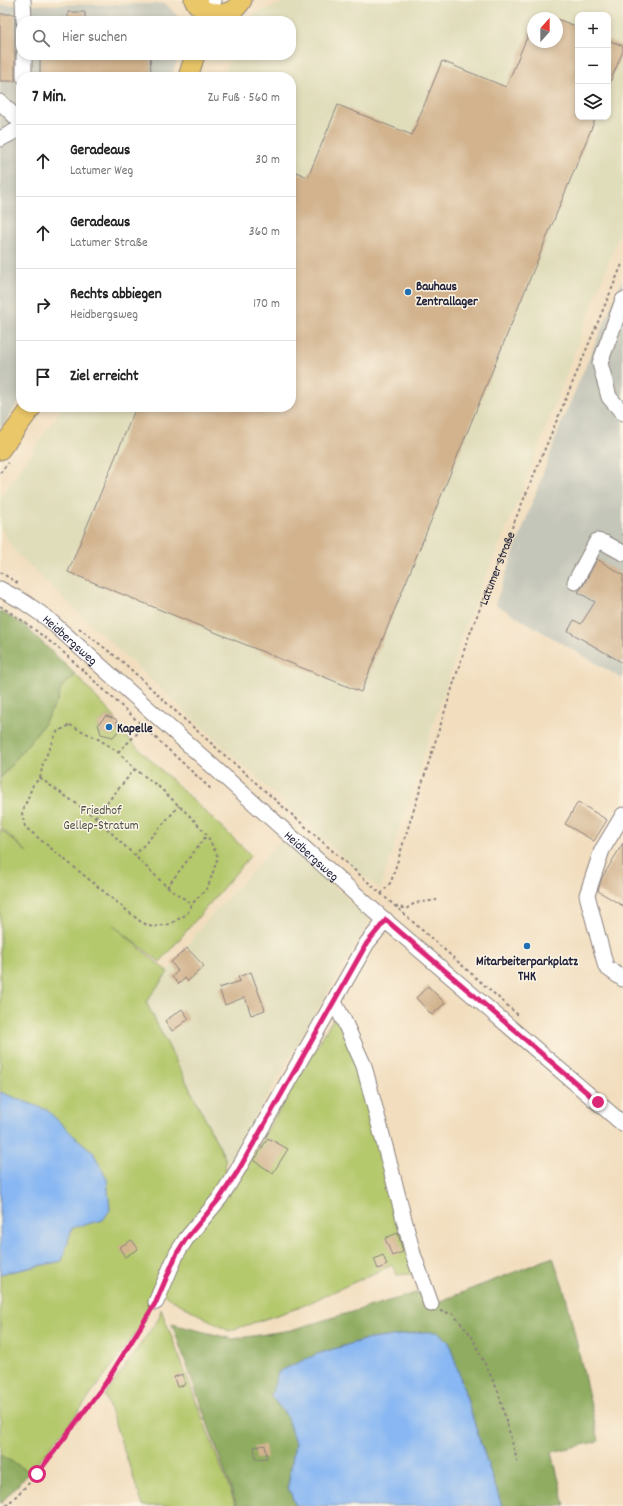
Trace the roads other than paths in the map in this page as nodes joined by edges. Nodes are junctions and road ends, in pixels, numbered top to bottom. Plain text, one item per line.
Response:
1 (23, 0) edge
2 (194, 0) edge
3 (242, 0) edge
4 (211, 12) edge
5 (24, 16) edge
6 (24, 60) edge
7 (194, 60) edge
8 (24, 72) edge
9 (190, 72) edge
10 (0, 102) edge
11 (16, 117) edge
12 (16, 131) edge
13 (0, 140) edge
14 (623, 301) edge
15 (28, 412) edge
16 (623, 413) edge
17 (0, 450) edge
18 (623, 553) edge
19 (575, 582) dead end
20 (0, 589) edge
21 (623, 815) edge
22 (386, 920) junction
23 (623, 979) edge
24 (334, 1002) junction
25 (623, 1124) edge
26 (156, 1302) road end
27 (431, 1304) road end

1 - 5 street
2 - 4 main road
3 - 4 main road
6 - 8 street
7 - 9 main road
10 - 11 street
12 - 13 street
14 - 16 street
15 - 17 main road
18 - 19 street
20 - 22 street, Heidbergsweg
21 - 23 street
22 - 24 street
22 - 25 street, Heidbergsweg
24 - 26 street
24 - 27 street

